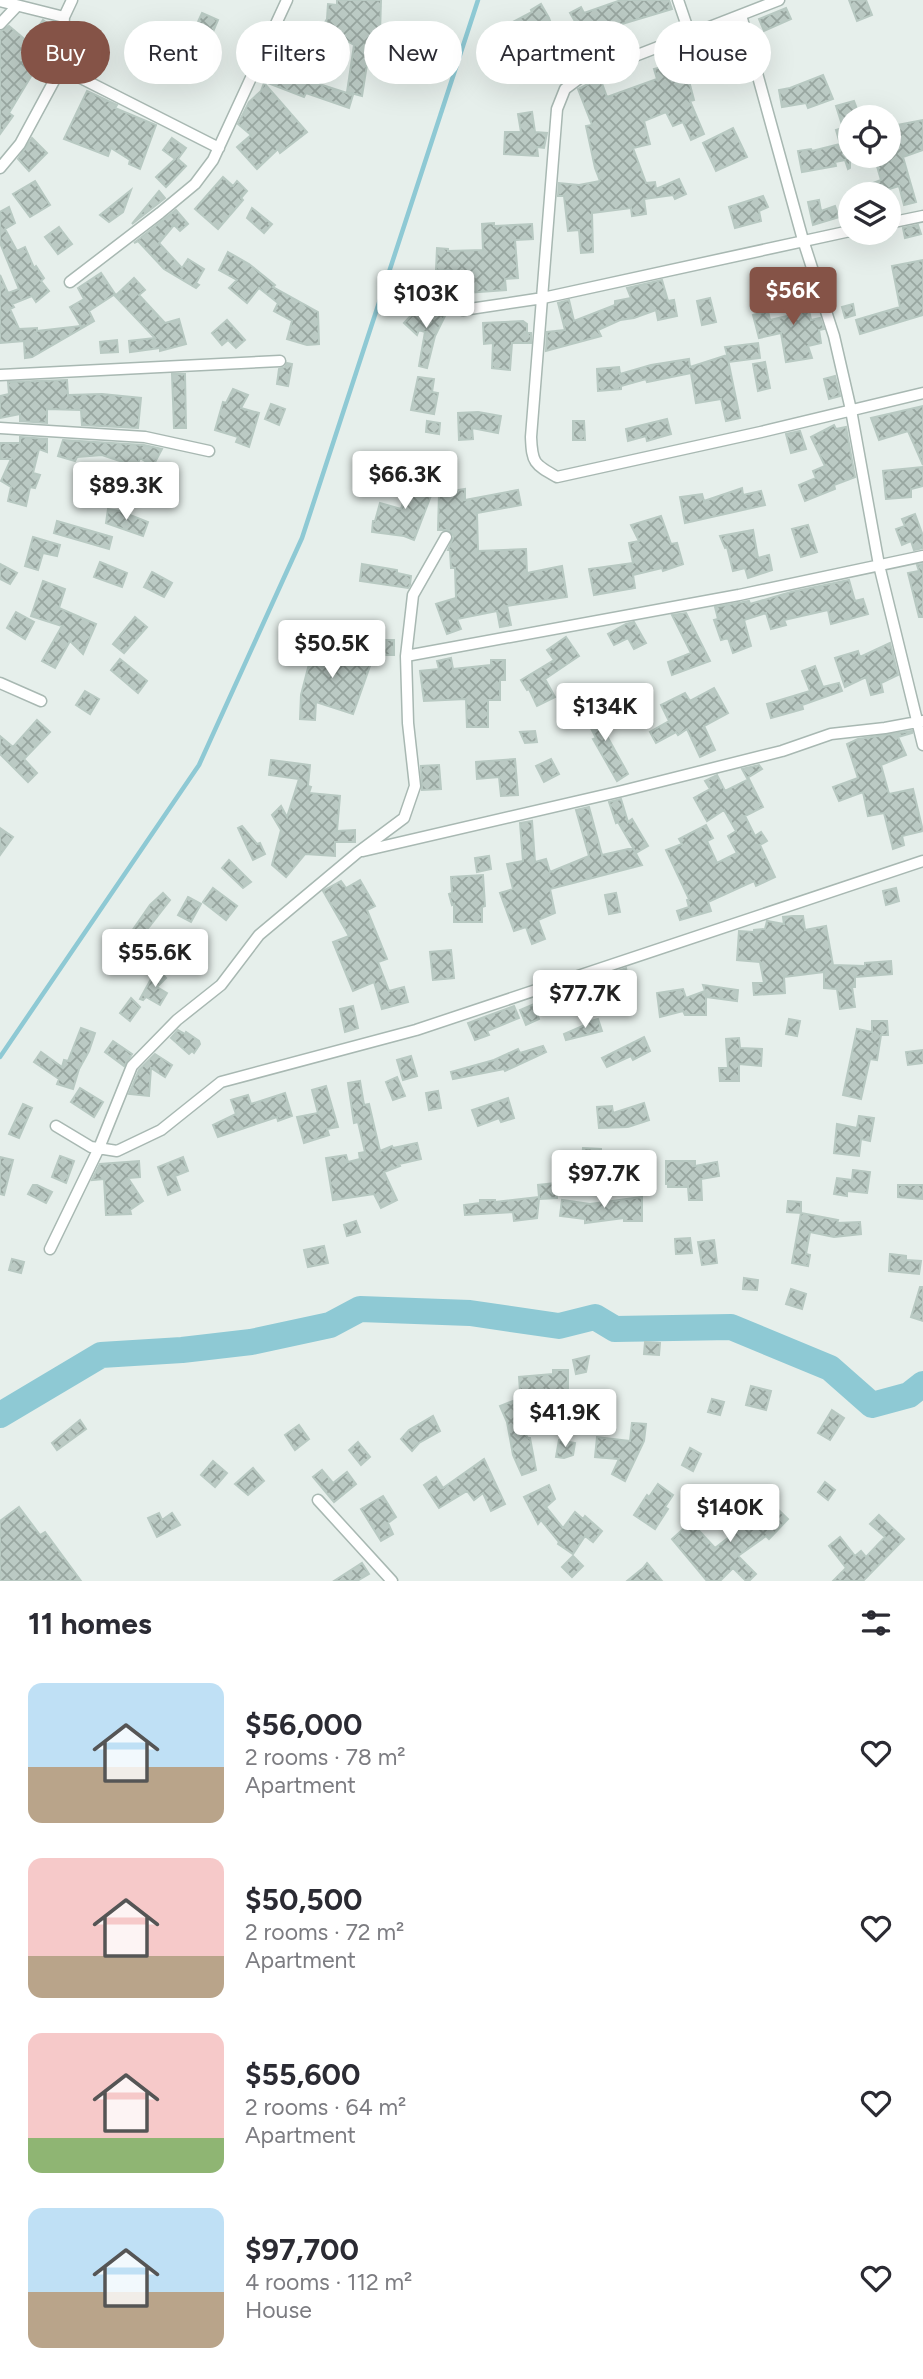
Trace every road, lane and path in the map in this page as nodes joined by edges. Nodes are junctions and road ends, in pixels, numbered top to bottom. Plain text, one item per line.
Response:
1 (72, 0) edge
2 (286, 0) edge
3 (678, 0) edge
4 (779, 0) edge
5 (0, 1) edge
6 (17, 6) junction
7 (741, 15) junction
8 (64, 17) junction
9 (64, 21) edge
10 (685, 21) edge
11 (725, 21) edge
12 (0, 24) edge
13 (654, 48) edge
14 (52, 84) edge
15 (93, 84) edge
16 (219, 148) junction
17 (0, 167) edge
18 (923, 216) edge
19 (901, 221) edge
20 (838, 233) edge
21 (803, 240) junction
22 (70, 282) dead end
23 (543, 298) junction
24 (463, 310) dead end
25 (279, 361) dead end
26 (0, 375) edge
27 (923, 393) edge
28 (851, 410) junction
29 (0, 428) edge
30 (209, 451) dead end
31 (446, 537) dead end
32 (923, 556) edge
33 (879, 565) junction
34 (406, 656) junction
35 (0, 683) edge
36 (41, 702) dead end
37 (920, 721) edge
38 (923, 745) edge
39 (357, 853) junction
40 (923, 861) edge
41 (56, 1126) dead end
42 (99, 1148) junction
43 (50, 1249) dead end
44 (318, 1500) dead end
45 (392, 1581) edge

1 - 8 street
2 - 16 street
3 - 10 street
4 - 7 street
5 - 6 street
6 - 8 street
6 - 12 street
7 - 11 street
7 - 21 street
8 - 9 street
13 - 23 street
14 - 17 street
15 - 16 street
16 - 22 street
18 - 19 street
20 - 21 street
21 - 23 street
21 - 28 street
23 - 24 street
23 - 28 street
25 - 26 street
27 - 28 street
28 - 33 street
29 - 30 street
31 - 34 street
32 - 33 street
33 - 34 street
33 - 37 street
34 - 39 street
35 - 36 street
37 - 38 street
37 - 39 street
39 - 42 street
40 - 42 street
41 - 42 street
42 - 43 street
44 - 45 street

